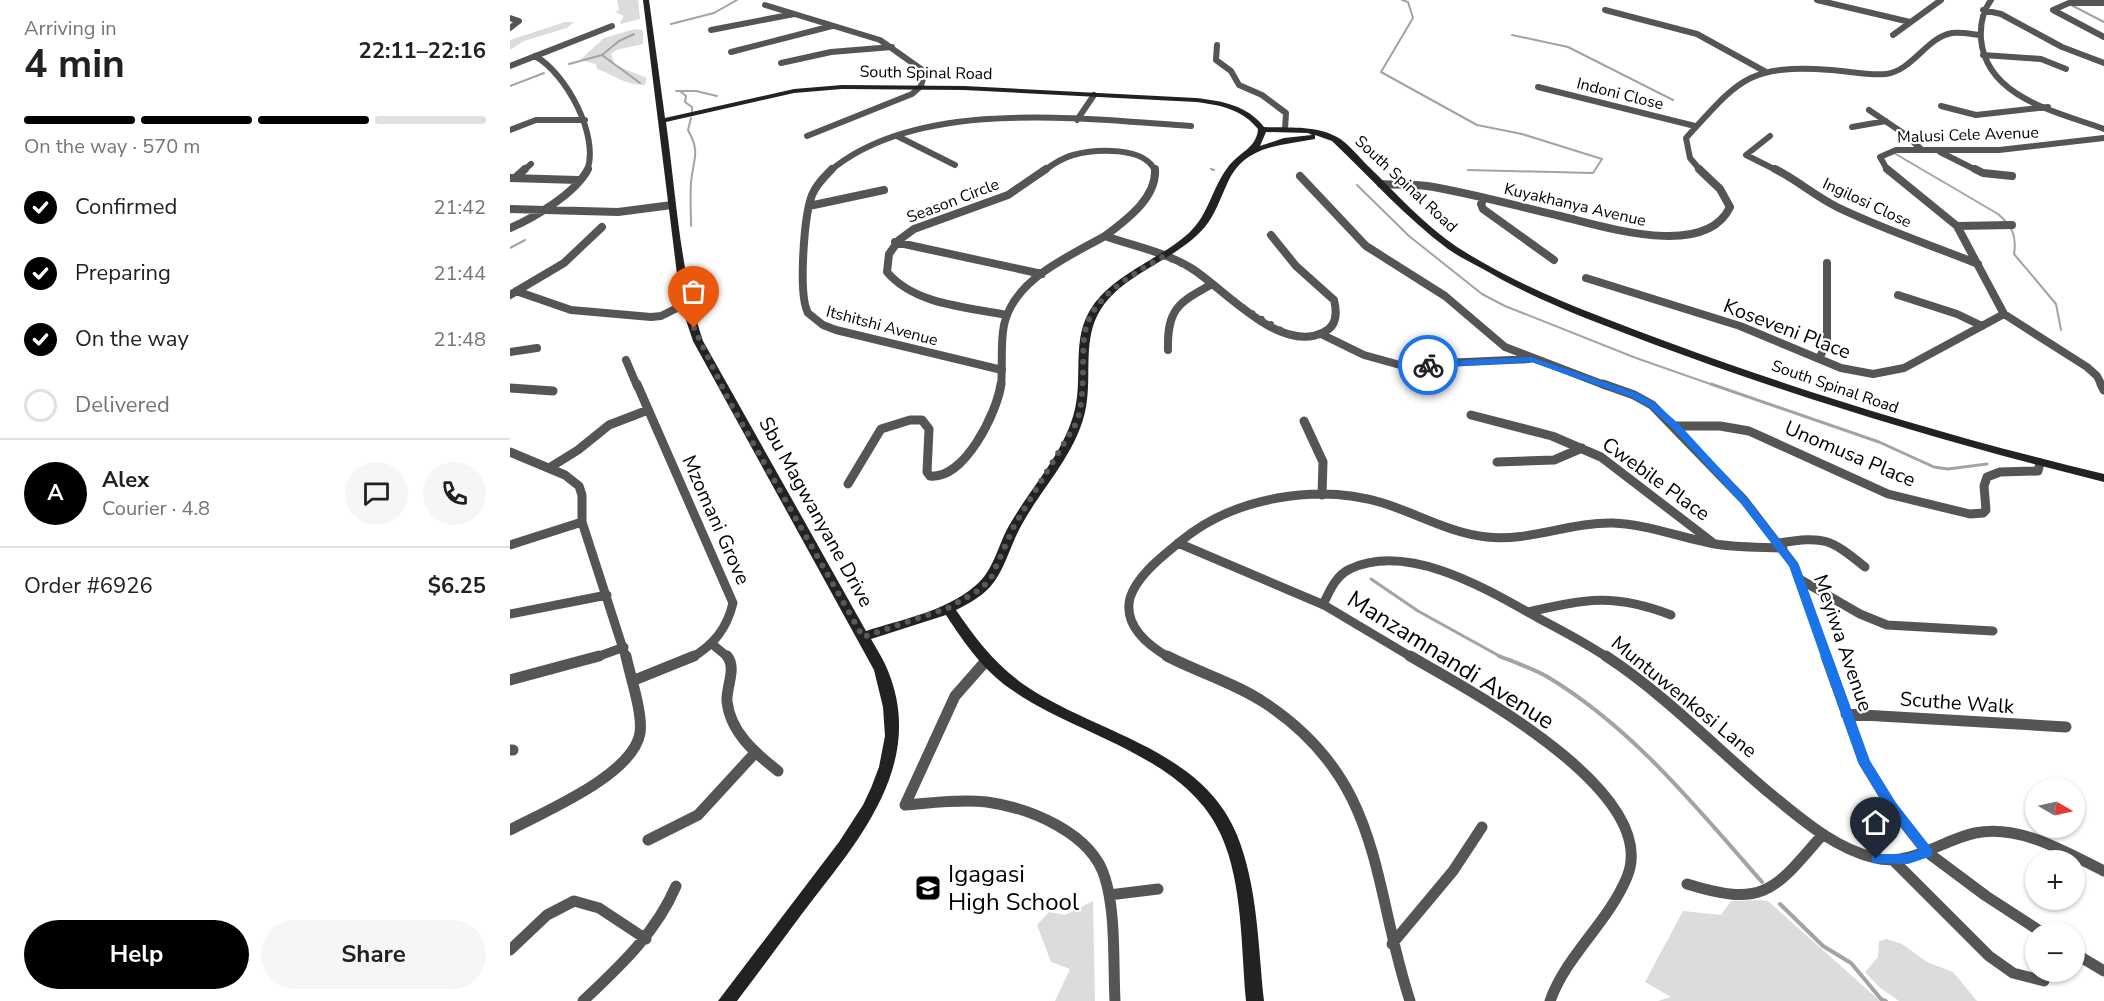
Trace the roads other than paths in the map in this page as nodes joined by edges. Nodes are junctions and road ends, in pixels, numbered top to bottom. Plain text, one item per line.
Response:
1 (646, 0) edge
2 (1816, 0) edge
3 (1941, 0) edge
4 (1991, 0) edge
5 (2104, 3) edge
6 (765, 5) dead end
7 (1605, 10) dead end
8 (1983, 10) junction
9 (797, 14) junction
10 (510, 18) edge
11 (1910, 22) junction
12 (834, 25) junction
13 (612, 26) dead end
14 (510, 28) edge
15 (711, 30) dead end
16 (1980, 34) junction
17 (1893, 35) dead end
18 (2104, 37) edge
19 (1216, 45) dead end
20 (892, 47) junction
21 (731, 51) dead end
22 (1983, 55) junction
23 (535, 56) junction
24 (781, 63) dead end
25 (2104, 63) edge
26 (510, 66) edge
27 (2066, 69) dead end
28 (1766, 72) junction
29 (900, 86) junction
30 (921, 86) junction
31 (1538, 87) dead end
32 (1094, 94) junction
33 (908, 96) junction
34 (1941, 106) dead end
35 (2048, 107) junction
36 (1869, 110) dead end
37 (585, 120) junction
38 (1077, 120) junction
39 (662, 121) junction
40 (1886, 121) junction
41 (1191, 126) dead end
42 (1695, 126) junction
43 (1852, 127) dead end
44 (1262, 129) junction
45 (1285, 129) junction
46 (2104, 129) edge
47 (510, 130) edge
48 (807, 136) dead end
49 (897, 136) junction
50 (1770, 136) dead end
51 (2104, 138) edge
52 (1922, 150) junction
53 (1349, 151) junction
54 (1940, 152) junction
55 (1248, 153) junction
56 (531, 164) dead end
57 (955, 165) dead end
58 (1300, 176) dead end
59 (2012, 176) dead end
60 (512, 178) edge
61 (578, 180) junction
62 (1381, 184) junction
63 (884, 190) dead end
64 (1484, 198) junction
65 (672, 205) junction
66 (809, 206) junction
67 (510, 209) edge
68 (545, 210) junction
69 (1957, 225) junction
70 (2012, 225) dead end
71 (602, 227) dead end
72 (510, 228) edge
73 (1105, 236) junction
74 (1271, 236) dead end
75 (895, 242) junction
76 (1164, 256) junction
77 (1554, 260) dead end
78 (1827, 262) dead end
79 (1978, 264) junction
80 (1042, 274) junction
81 (1586, 278) dead end
82 (1212, 284) junction
83 (513, 293) edge
84 (1898, 295) dead end
85 (687, 303) junction
86 (2004, 314) junction
87 (1007, 315) junction
88 (1982, 326) junction
89 (1321, 334) junction
90 (537, 348) dead end
91 (1167, 350) dead end
92 (510, 352) edge
93 (1531, 359) junction
94 (1819, 359) junction
95 (626, 360) dead end
96 (1002, 370) junction
97 (510, 388) edge
98 (2104, 390) edge
99 (553, 391) dead end
100 (648, 410) junction
101 (1471, 415) dead end
102 (1304, 421) dead end
103 (1676, 426) junction
104 (1582, 448) junction
105 (510, 452) edge
106 (1497, 462) dead end
107 (2040, 464) junction
108 (549, 468) junction
109 (2104, 478) edge
110 (848, 484) dead end
111 (1322, 495) junction
112 (582, 522) junction
113 (1178, 543) junction
114 (1714, 544) junction
115 (510, 545) edge
116 (1781, 546) junction
117 (1865, 567) dead end
118 (1801, 580) junction
119 (607, 595) junction
120 (1323, 605) junction
121 (948, 608) junction
122 (1528, 612) junction
123 (510, 614) edge
124 (1671, 615) dead end
125 (1993, 631) dead end
126 (863, 637) junction
127 (712, 644) junction
128 (624, 647) junction
129 (985, 662) junction
130 (510, 680) edge
131 (632, 681) junction
132 (1846, 714) junction
133 (2066, 728) dead end
134 (755, 753) junction
135 (777, 771) dead end
136 (1482, 827) dead end
137 (510, 830) edge
138 (1823, 834) junction
139 (648, 840) dead end
140 (1928, 852) junction
141 (1894, 861) junction
142 (2104, 871) edge
143 (1688, 884) dead end
144 (676, 886) dead end
145 (1158, 889) dead end
146 (1109, 895) junction
147 (2026, 922) edge
148 (646, 939) junction
149 (1392, 944) junction
150 (510, 950) edge
151 (2085, 960) edge
152 (2104, 971) edge
153 (2025, 976) edge
154 (584, 1001) edge
155 (727, 1001) edge
156 (1115, 1001) edge
157 (1255, 1001) edge
158 (1410, 1001) edge
159 (1550, 1001) edge

1 - 39 street, Sbu Magwanyane Drive
2 - 11 street
3 - 11 street
4 - 8 street
5 - 18 street
6 - 9 street
7 - 28 street
8 - 16 street
8 - 25 street
9 - 12 street
9 - 15 street
10 - 14 street
11 - 17 street
12 - 20 street
12 - 21 street
13 - 23 street
16 - 22 street
16 - 28 street, Kuyakhanya Avenue
19 - 45 street
20 - 24 street
20 - 30 street
22 - 27 street
22 - 35 street
23 - 26 street
23 - 37 street
28 - 42 street, Kuyakhanya Avenue
29 - 30 street, South Spinal Road
29 - 33 street
29 - 39 street, South Spinal Road
30 - 32 street, South Spinal Road
30 - 33 street
31 - 42 street, Indoni Close
32 - 38 street
32 - 44 street, South Spinal Road
33 - 48 street
34 - 35 street
35 - 46 street
36 - 40 street
37 - 47 street
37 - 61 street
38 - 41 street, Itshitshi Avenue
38 - 49 street, Itshitshi Avenue
39 - 65 street, Sbu Magwanyane Drive
40 - 43 street
40 - 52 street
42 - 64 street, Kuyakhanya Avenue
44 - 45 street, South Spinal Road
44 - 55 street
45 - 53 street, South Spinal Road
49 - 57 street
49 - 66 street, Itshitshi Avenue
50 - 79 street, Ingilosi Close
51 - 54 street, Malusi Cele Avenue
52 - 54 street, Malusi Cele Avenue
52 - 69 street, Malusi Cele Avenue
53 - 55 street
53 - 62 street, South Spinal Road
54 - 59 street
55 - 76 street
56 - 60 street
58 - 93 street, Meyiwa Avenue
60 - 61 street
61 - 68 street
62 - 64 street, Kuyakhanya Avenue
62 - 107 street, South Spinal Road
63 - 66 street
64 - 77 street
65 - 68 street
65 - 85 street, Sbu Magwanyane Drive
66 - 96 street, Itshitshi Avenue
67 - 68 street
68 - 72 street
69 - 70 street
69 - 79 street, Malusi Cele Avenue
71 - 83 street
73 - 75 street, Season Circle
73 - 76 street
73 - 80 street
74 - 89 street
75 - 80 street
75 - 87 street, Season Circle
76 - 82 street
76 - 121 street
78 - 94 street
79 - 86 street, Malusi Cele Avenue
80 - 87 street
81 - 94 street, Koseveni Place
82 - 89 street
82 - 91 street
83 - 85 street
84 - 88 street
85 - 126 street, Sbu Magwanyane Drive
86 - 88 street, Koseveni Place
86 - 98 street, Malusi Cele Avenue
87 - 96 street
88 - 94 street, Koseveni Place
89 - 93 street
90 - 92 street
93 - 103 street, Meyiwa Avenue
95 - 100 street, Mzomani Grove
96 - 110 street
97 - 99 street
100 - 108 street
100 - 127 street, Mzomani Grove
101 - 104 street, Cwebile Place
102 - 111 street
103 - 107 street, Unomusa Place
103 - 116 street, Meyiwa Avenue
104 - 106 street
104 - 114 street, Cwebile Place
105 - 108 street
107 - 109 street, South Spinal Road
108 - 112 street
111 - 113 street
111 - 114 street
112 - 115 street
112 - 119 street
113 - 120 street, Manzamnandi Avenue
113 - 149 street
114 - 116 street
116 - 117 street
116 - 118 street, Meyiwa Avenue
118 - 125 street
118 - 132 street, Meyiwa Avenue
119 - 123 street
119 - 128 street
120 - 122 street, Muntuwenkosi Lane
120 - 159 street, Manzamnandi Avenue
121 - 126 street
121 - 129 street
122 - 124 street
122 - 138 street, Muntuwenkosi Lane
126 - 155 street, Sbu Magwanyane Drive
127 - 131 street, Mzomani Grove
127 - 134 street
128 - 130 street
128 - 131 street
129 - 146 street
129 - 157 street
131 - 137 street
132 - 133 street, Scuthe Walk
132 - 140 street, Meyiwa Avenue
134 - 135 street
134 - 139 street
136 - 149 street
138 - 141 street, Muntuwenkosi Lane
138 - 143 street
140 - 141 street, Muntuwenkosi Lane
140 - 142 street, Muntuwenkosi Lane
140 - 147 street, Meyiwa Avenue
141 - 153 street
144 - 148 street
145 - 146 street
146 - 156 street
148 - 150 street
148 - 154 street
149 - 158 street
151 - 152 street

